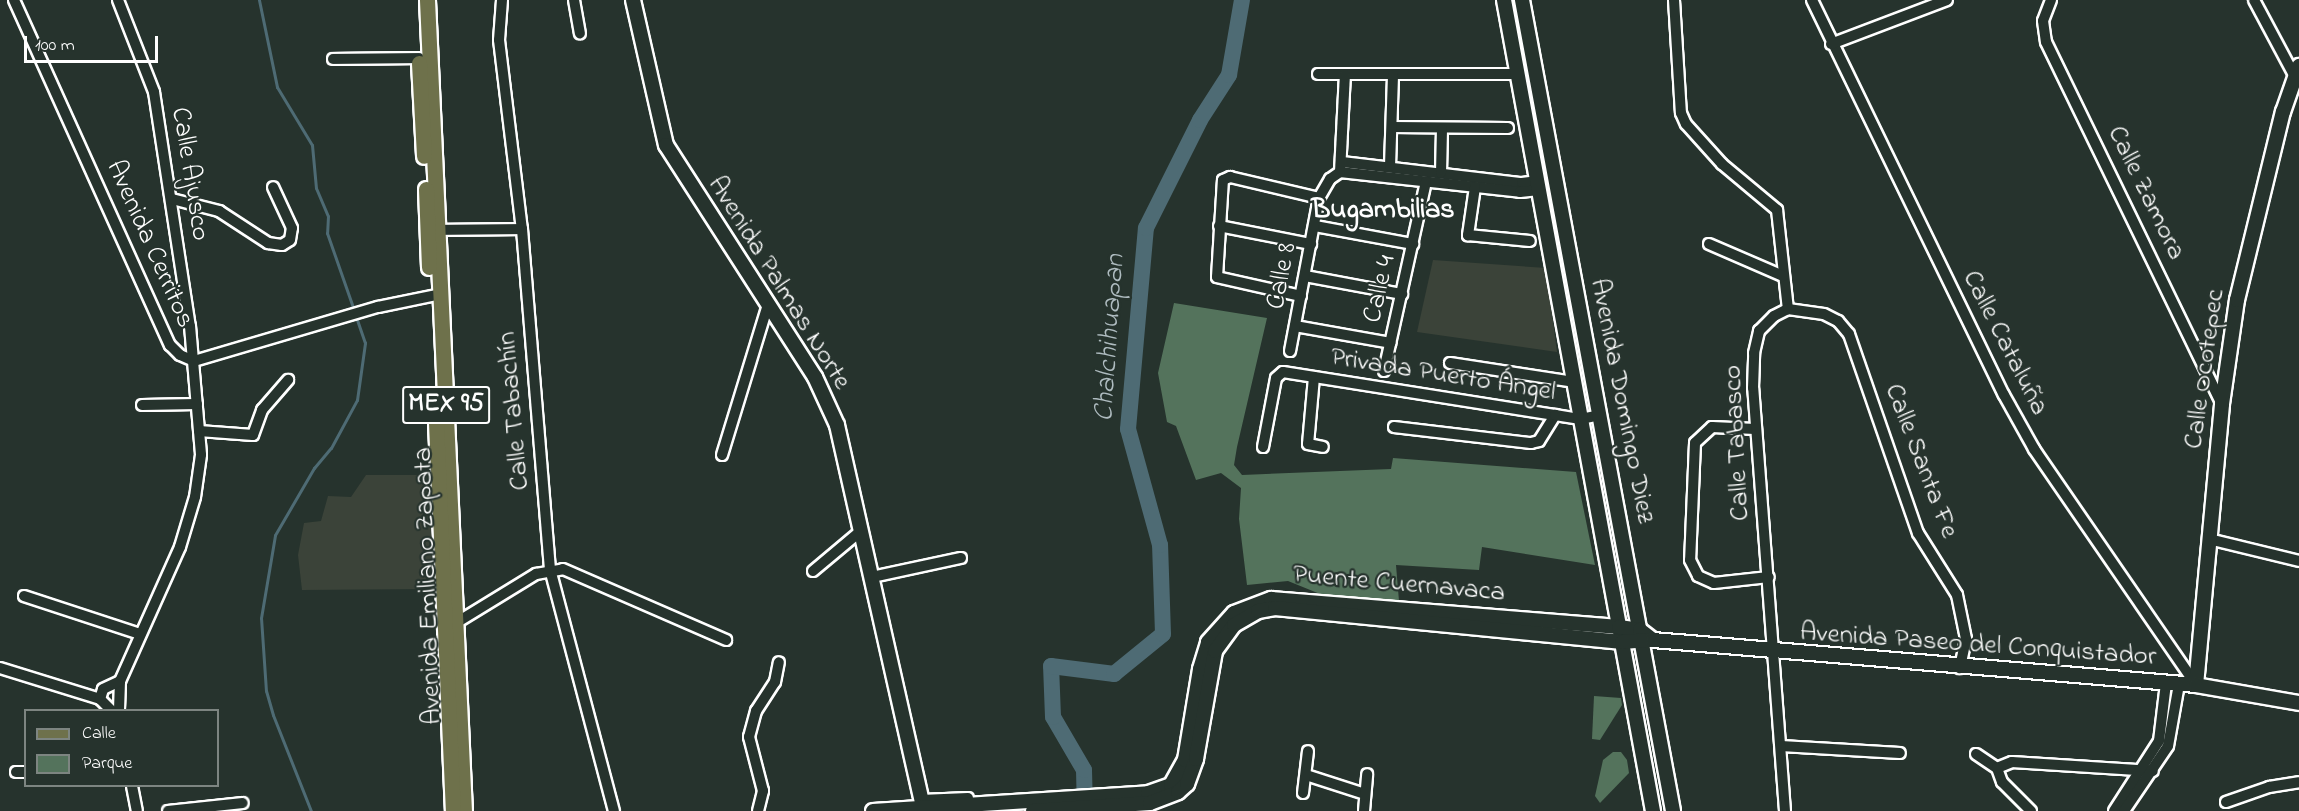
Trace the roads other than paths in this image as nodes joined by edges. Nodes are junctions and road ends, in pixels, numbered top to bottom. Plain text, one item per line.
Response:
1 (14, 0) edge
2 (118, 0) edge
3 (416, 0) edge
4 (427, 0) edge
5 (502, 0) edge
6 (574, 0) edge
7 (633, 0) edge
8 (1504, 0) edge
9 (1522, 0) edge
10 (1674, 0) edge
11 (1812, 0) edge
12 (1947, 0) edge
13 (2051, 0) edge
14 (2254, 0) edge
15 (580, 33) dead end
16 (1530, 39) junction
17 (1512, 42) junction
18 (1831, 44) junction
19 (333, 58) dead end
20 (419, 58) junction
21 (2296, 71) edge
22 (1318, 74) dead end
23 (1345, 74) junction
24 (1516, 74) junction
25 (1393, 75) junction
26 (1392, 127) junction
27 (1508, 128) dead end
28 (1442, 129) junction
29 (1390, 166) junction
30 (1341, 167) junction
31 (1441, 172) junction
32 (1426, 182) junction
33 (1539, 186) junction
34 (273, 187) dead end
35 (1475, 187) junction
36 (1319, 198) junction
37 (172, 199) junction
38 (1219, 226) junction
39 (1315, 226) junction
40 (522, 228) junction
41 (432, 230) junction
42 (1530, 241) dead end
43 (1311, 244) junction
44 (1413, 244) junction
45 (1709, 244) dead end
46 (1305, 276) junction
47 (1783, 276) junction
48 (436, 294) junction
49 (1402, 294) junction
50 (1301, 296) junction
51 (767, 308) junction
52 (1788, 309) junction
53 (1295, 326) junction
54 (1390, 343) junction
55 (1290, 351) dead end
56 (194, 361) junction
57 (1450, 363) dead end
58 (1384, 371) dead end
59 (1314, 377) junction
60 (288, 380) dead end
61 (1574, 382) junction
62 (197, 404) junction
63 (2222, 404) junction
64 (142, 405) dead end
65 (1600, 415) junction
66 (1555, 416) junction
67 (1581, 418) junction
68 (1394, 427) dead end
69 (1755, 429) junction
70 (199, 430) junction
71 (1263, 447) dead end
72 (1323, 447) dead end
73 (722, 455) dead end
74 (862, 530) junction
75 (2209, 539) junction
76 (962, 558) dead end
77 (2299, 561) edge
78 (550, 569) junction
79 (813, 571) dead end
80 (872, 577) junction
81 (1769, 577) junction
82 (24, 596) dead end
83 (1637, 613) junction
84 (1471, 620) junction
85 (450, 626) junction
86 (1619, 627) junction
87 (140, 634) junction
88 (1585, 637) junction
89 (1650, 639) junction
90 (726, 640) dead end
91 (1622, 642) junction
92 (1775, 653) junction
93 (779, 662) dead end
94 (0, 668) edge
95 (1628, 668) junction
96 (1960, 668) junction
97 (120, 681) junction
98 (1649, 681) junction
99 (452, 684) junction
100 (2173, 684) junction
101 (2196, 686) junction
102 (100, 699) junction
103 (2299, 703) edge
104 (109, 709) edge
105 (119, 709) edge
106 (1781, 746) junction
107 (1308, 751) dead end
108 (1900, 753) dead end
109 (1976, 754) dead end
110 (1997, 768) junction
111 (2147, 770) junction
112 (1367, 774) dead end
113 (1306, 775) junction
114 (2299, 782) edge
115 (132, 787) edge
116 (1303, 794) dead end
117 (1365, 794) junction
118 (2226, 802) dead end
119 (243, 803) dead end
120 (1007, 803) edge
121 (918, 808) edge
122 (1036, 808) edge
123 (137, 811) edge
124 (168, 811) edge
125 (453, 811) edge
126 (464, 811) edge
127 (614, 811) edge
128 (758, 811) edge
129 (873, 811) edge
130 (1364, 811) edge
131 (1653, 811) edge
132 (1673, 811) edge
133 (1785, 811) edge
134 (2031, 811) edge
135 (2114, 811) edge
136 (2124, 811) edge

1 - 56 street, Avenida Cerritos
2 - 37 street, Calle Ajusco
3 - 20 main road, Avenida Emiliano Zapata / MEX 95
4 - 41 main road, Avenida Emiliano Zapata / MEX 95
5 - 40 street, Calle Tabachín
6 - 15 street
7 - 51 main road, Avenida Palmas Norte
8 - 17 main road, Avenida Domingo Diez
9 - 16 main road, Avenida Domingo Diez
10 - 47 street
11 - 18 street, Calle Cataluña
12 - 18 street
13 - 63 street, Calle Zamora
14 - 21 street
16 - 17 main road
16 - 65 main road, Avenida Domingo Diez
17 - 24 main road, Avenida Domingo Diez
18 - 101 street, Calle Cataluña
19 - 20 street
20 - 41 main road, Avenida Emiliano Zapata / MEX 95
21 - 63 main road, Calle Ocotepec
22 - 23 street
23 - 25 street
23 - 30 street
24 - 25 street
24 - 33 main road, Avenida Domingo Diez
25 - 26 street
26 - 28 street
26 - 29 street
27 - 28 street
28 - 31 street
29 - 30 street
29 - 31 street
30 - 32 street
30 - 36 street, Calle 8
31 - 33 street
32 - 35 street
32 - 44 street, Calle 4
33 - 35 street
33 - 61 main road, Avenida Domingo Diez
34 - 37 street
35 - 42 street
36 - 38 street
36 - 39 street, Calle 8
37 - 56 street, Calle Ajusco
38 - 43 street
38 - 50 street
39 - 43 street, Calle 8
39 - 44 street
40 - 41 street
40 - 78 street, Calle Tabachín
41 - 48 main road, Avenida Emiliano Zapata / MEX 95
43 - 46 street, Calle 8
44 - 49 street, Calle 4
45 - 47 street
46 - 49 street
46 - 50 street, Calle 8
47 - 52 street
48 - 56 street, Avenida Cerritos
48 - 85 main road, Avenida Emiliano Zapata / MEX 95
49 - 54 street, Calle 4
50 - 53 street, Calle 8
51 - 73 street
51 - 74 main road, Avenida Palmas Norte
52 - 69 street, Calle Tabasco
52 - 96 street, Calle Santa Fe
53 - 54 street
53 - 55 street, Calle 8
54 - 58 street, Calle 4
56 - 62 street, Calle Ajusco
57 - 61 street
59 - 66 street, Privada Puerto Ángel
59 - 71 street, Privada Puerto Ángel
59 - 72 street
60 - 70 street
61 - 67 main road, Avenida Domingo Diez
62 - 64 street
62 - 70 street, Calle Ajusco
63 - 75 main road, Calle Ocotepec
65 - 67 street, Privada Puerto Ángel
65 - 83 main road, Avenida Domingo Diez
66 - 67 street, Privada Puerto Ángel
66 - 68 street
67 - 86 main road, Avenida Domingo Diez
69 - 81 street, Calle Tabasco
69 - 81 street
70 - 87 street, Calle Ajusco
74 - 79 street
74 - 80 main road, Avenida Palmas Norte
75 - 77 street
75 - 101 main road, Calle Ocotepec
76 - 80 street
78 - 85 street
78 - 90 street
78 - 127 street, Calle Tabachín
80 - 121 main road, Avenida Palmas Norte
81 - 92 street, Calle Tabasco
82 - 87 street
83 - 89 main road, Avenida Domingo Diez
83 - 89 main road
84 - 86 main road, Puente Cuernavaca
84 - 88 main road, Puente Cuernavaca
84 - 122 main road, Puente Cuernavaca
85 - 99 main road, Avenida Emiliano Zapata / MEX 95
86 - 89 main road, Puente Cuernavaca
86 - 91 main road, Avenida Domingo Diez
87 - 97 street, Calle Ajusco
88 - 91 main road, Puente Cuernavaca
88 - 95 main road
89 - 91 main road, Puente Cuernavaca
89 - 92 main road, Avenida Paseo del Conquistador
89 - 98 main road, Avenida Domingo Diez
89 - 98 main road
91 - 95 main road, Avenida Domingo Diez
92 - 96 main road, Avenida Paseo del Conquistador
92 - 106 street, Calle Tabasco
93 - 128 street
94 - 102 street
95 - 131 main road, Avenida Domingo Diez
96 - 100 main road, Avenida Paseo del Conquistador
97 - 102 street
97 - 105 street
98 - 132 main road, Avenida Domingo Diez
99 - 125 main road, Avenida Emiliano Zapata / MEX 95
99 - 126 main road, Avenida Emiliano Zapata / MEX 95
100 - 101 main road, Avenida Paseo del Conquistador
100 - 111 street
101 - 103 main road, Avenida Paseo del Conquistador
102 - 104 street
106 - 108 street
106 - 133 street, Calle Tabasco
107 - 113 street
109 - 110 street
110 - 111 street
110 - 134 street
111 - 135 street
111 - 136 street
112 - 117 street
113 - 116 street
113 - 117 street
114 - 118 street
115 - 123 street
117 - 130 street
119 - 124 street
120 - 121 main road, Puente Cuernavaca
120 - 122 main road, Puente Cuernavaca
121 - 129 main road, Puente Cuernavaca

